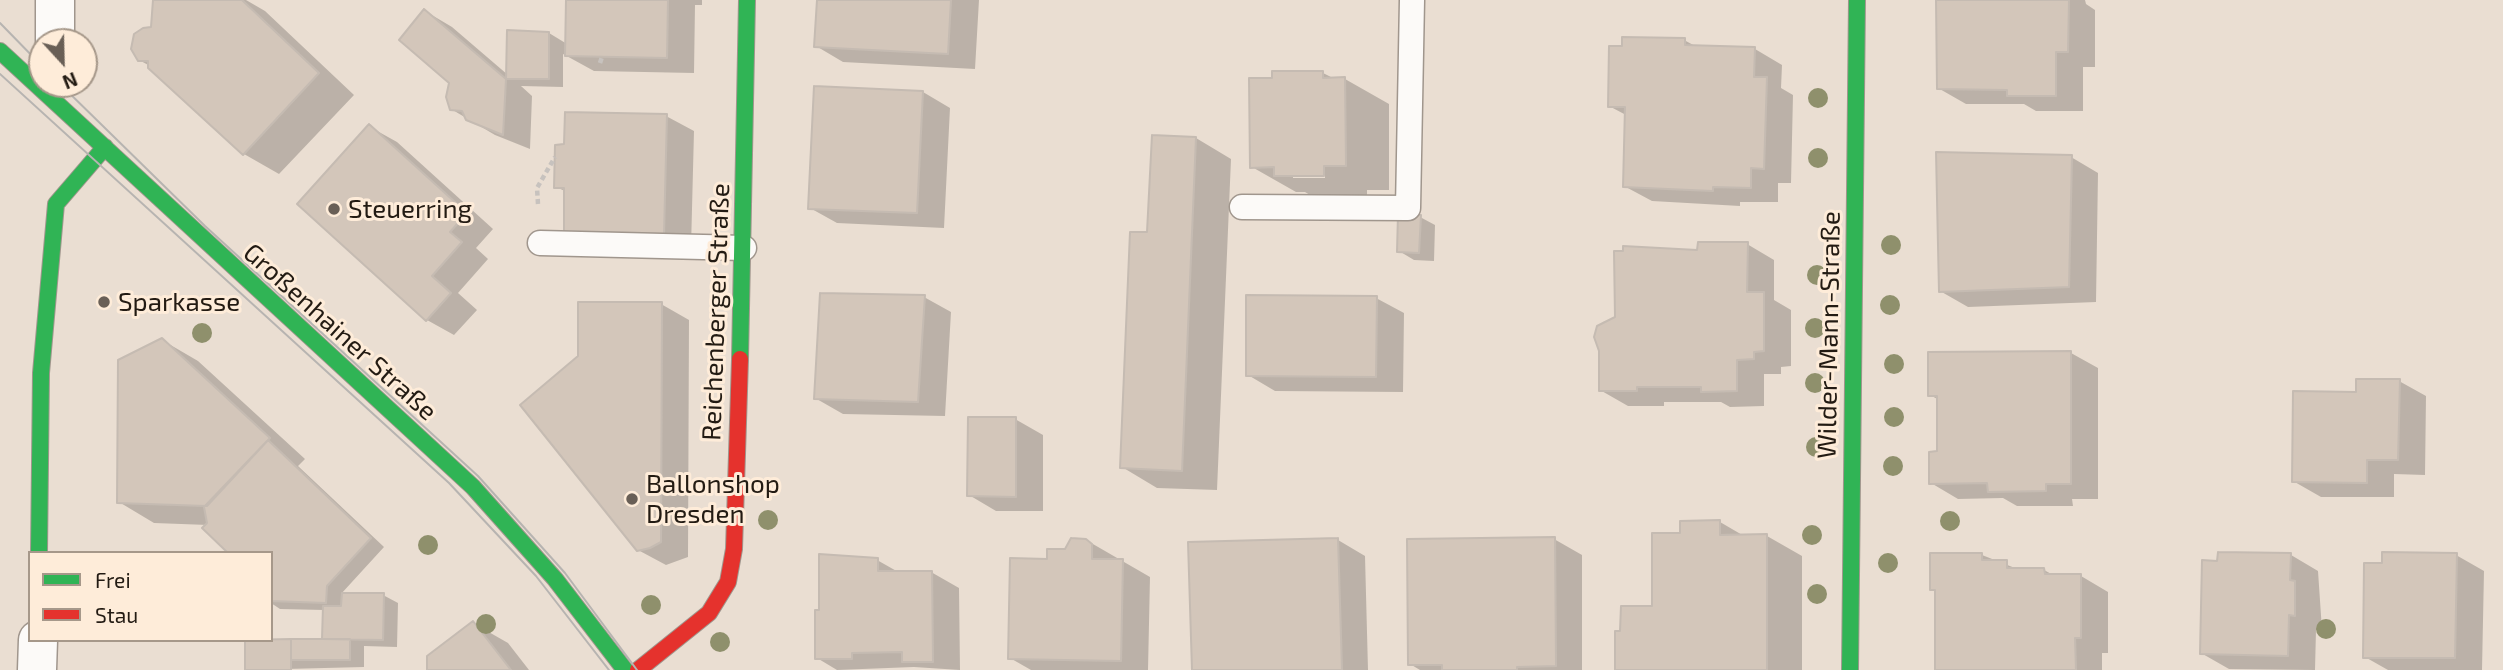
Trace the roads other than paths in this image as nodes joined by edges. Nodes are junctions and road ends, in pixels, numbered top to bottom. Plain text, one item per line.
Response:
1 (55, 0) edge
2 (747, 0) edge
3 (1412, 0) edge
4 (1857, 0) edge
5 (55, 28) edge
6 (0, 51) edge
7 (28, 72) edge
8 (60, 98) edge
9 (105, 147) junction
10 (1242, 207) dead end
11 (540, 243) road end
12 (744, 248) junction
13 (39, 551) edge
14 (38, 642) edge
15 (37, 670) edge
16 (625, 670) edge
17 (638, 670) edge
18 (1850, 670) edge

1 - 5 street
2 - 12 street, Reichenberger Straße
3 - 10 lane
4 - 18 street, Wilder-Mann-Straße
6 - 7 street, Großenhainer Straße
8 - 9 street, Großenhainer Straße
9 - 13 street
9 - 16 street, Großenhainer Straße
11 - 12 lane
12 - 17 street, Reichenberger Straße
14 - 15 street

